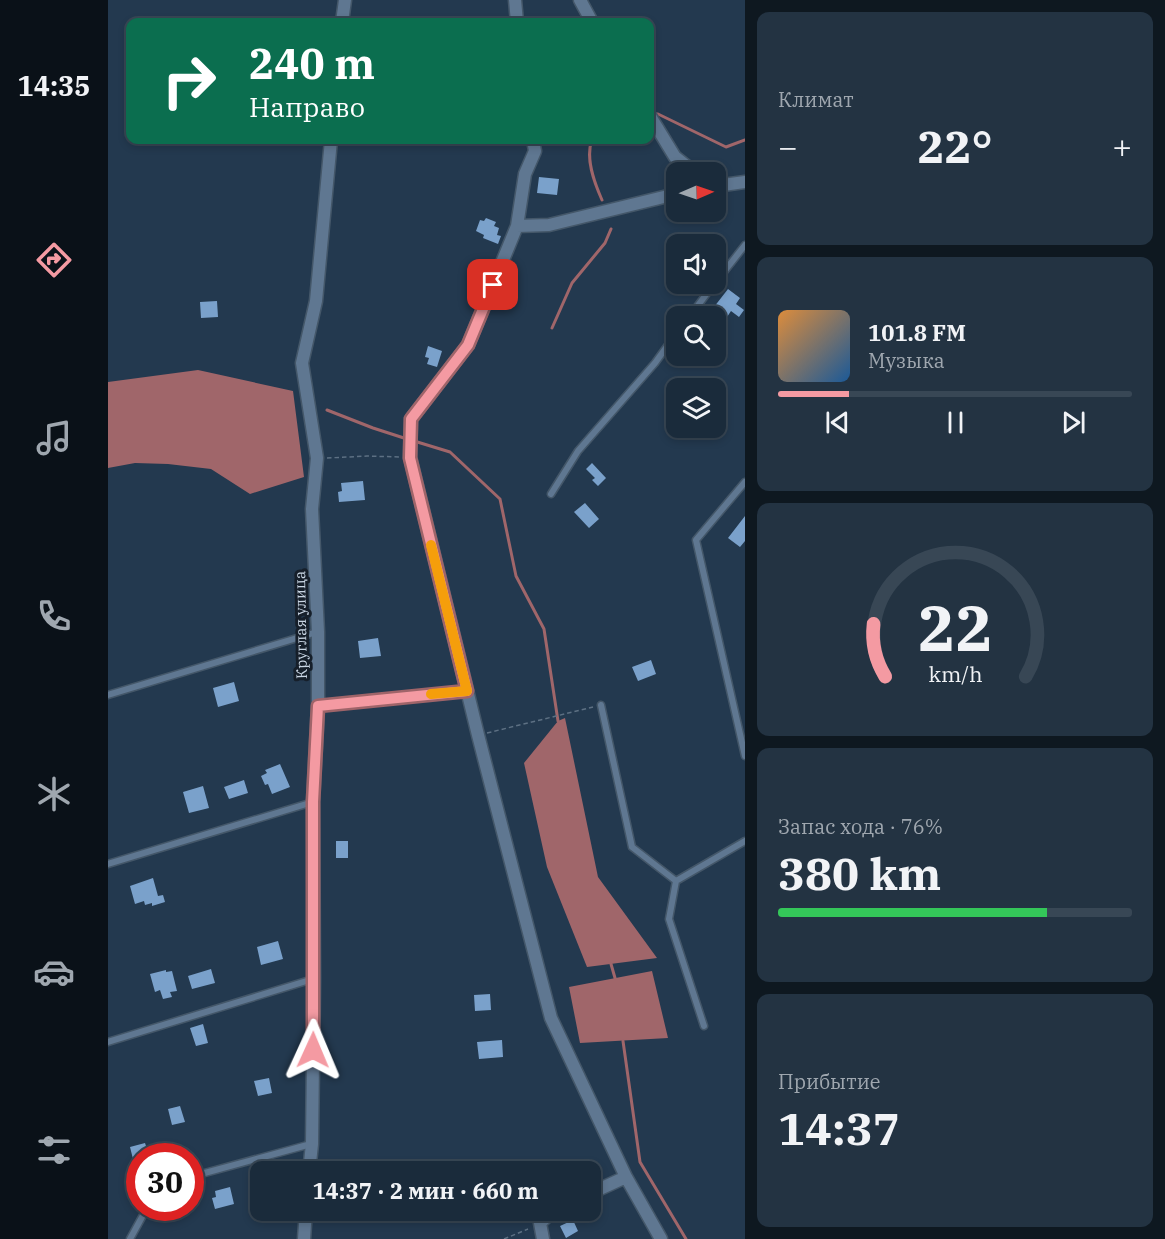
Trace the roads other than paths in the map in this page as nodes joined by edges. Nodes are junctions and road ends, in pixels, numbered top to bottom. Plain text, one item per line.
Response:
1 (345, 0) edge
2 (515, 0) edge
3 (580, 0) edge
4 (343, 18) edge
5 (517, 18) edge
6 (590, 18) edge
7 (654, 123) edge
8 (331, 144) edge
9 (534, 144) edge
10 (681, 162) edge
11 (745, 182) edge
12 (726, 185) edge
13 (666, 196) edge
14 (517, 226) junction
15 (745, 244) edge
16 (726, 269) edge
17 (707, 294) edge
18 (698, 306) edge
19 (666, 348) edge
20 (745, 482) edge
21 (551, 494) dead end
22 (318, 632) junction
23 (467, 691) junction
24 (108, 695) edge
25 (601, 705) road end
26 (318, 706) junction
27 (745, 756) edge
28 (313, 802) junction
29 (745, 841) edge
30 (108, 864) edge
31 (676, 881) junction
32 (314, 979) junction
33 (704, 1026) dead end
34 (108, 1042) edge
35 (312, 1144) junction
36 (310, 1161) edge
37 (204, 1173) edge
38 (626, 1177) junction
39 (601, 1188) edge
40 (140, 1221) edge
41 (305, 1221) edge
42 (542, 1221) edge
43 (130, 1239) edge
44 (304, 1239) edge
45 (543, 1239) edge
46 (661, 1239) edge

1 - 4 street
2 - 5 street
3 - 6 street
7 - 10 street
8 - 22 street, Круглая улица
9 - 14 street
11 - 12 street
13 - 14 street
14 - 23 street
15 - 16 lane
17 - 18 lane
19 - 21 lane
20 - 27 lane
22 - 24 lane
22 - 26 street, Круглая улица
23 - 26 lane
23 - 38 street
25 - 31 lane
26 - 28 street, Круглая улица
28 - 30 lane
28 - 32 street, Круглая улица
29 - 31 lane
31 - 33 lane
32 - 34 lane
32 - 35 street, Круглая улица
35 - 36 street, Круглая улица
35 - 37 lane
38 - 39 street
38 - 46 street
40 - 43 lane
41 - 44 street
42 - 45 street

